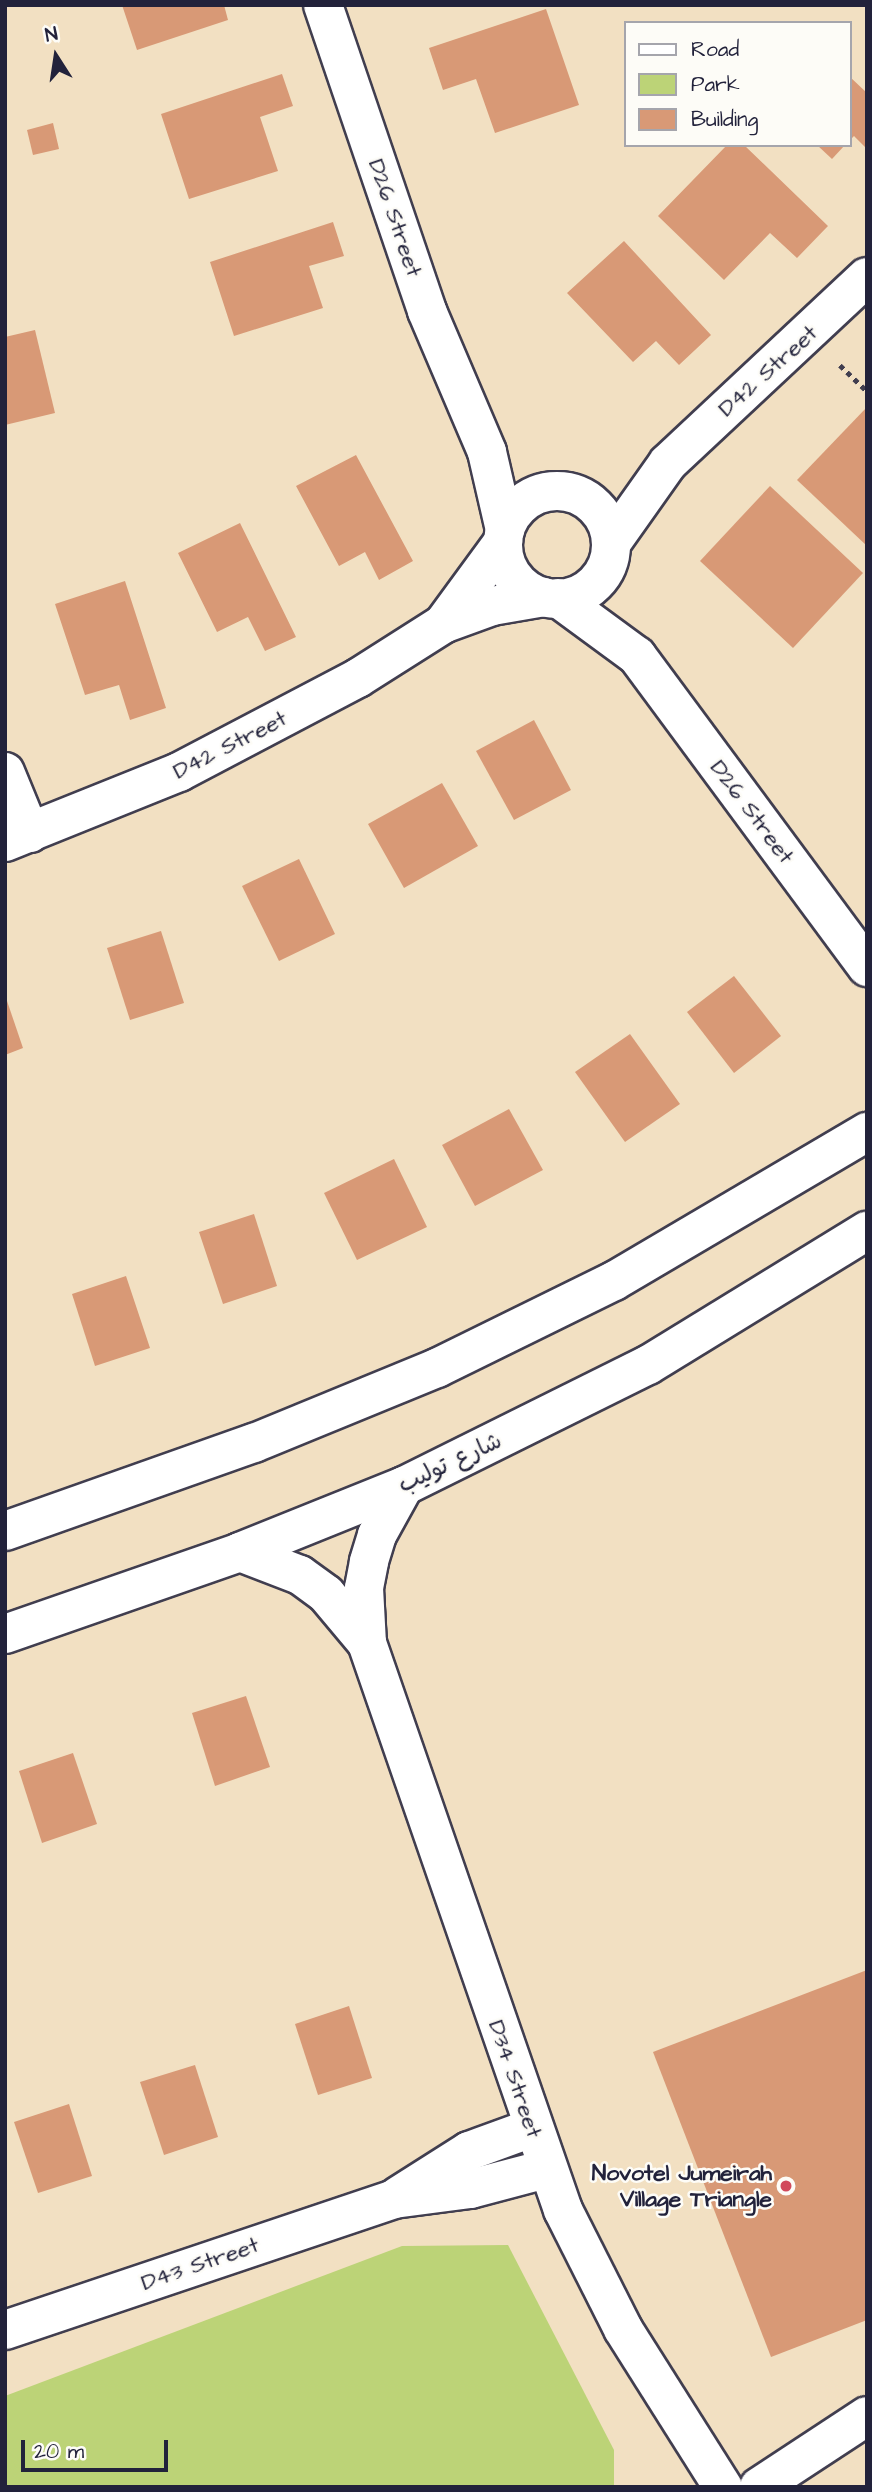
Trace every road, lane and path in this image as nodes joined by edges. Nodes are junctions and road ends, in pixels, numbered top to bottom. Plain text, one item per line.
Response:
1 (323, 5) edge
2 (867, 278) edge
3 (476, 428) junction
4 (668, 463) junction
5 (566, 492) junction
6 (504, 536) junction
7 (609, 554) junction
8 (551, 598) junction
9 (443, 624) junction
10 (637, 656) junction
11 (5, 772) edge
12 (18, 837) edge
13 (867, 967) edge
14 (867, 1132) edge
15 (867, 1231) edge
16 (404, 1486) junction
17 (5, 1531) edge
18 (240, 1552) junction
19 (5, 1634) edge
20 (367, 1643) junction
21 (532, 2128) junction
22 (546, 2169) junction
23 (394, 2199) junction
24 (5, 2330) edge
25 (867, 2416) edge
26 (723, 2487) edge
27 (759, 2487) edge

1 - 3 street, D26 Street
2 - 4 street, D42 Street
3 - 5 street, D26 Street
3 - 6 street, D26 Street
4 - 5 street, D42 Street
4 - 7 street, D42 Street
5 - 6 street
5 - 7 street
6 - 8 street
6 - 9 street, D42 Street
7 - 8 street
7 - 10 street, D26 Street
8 - 9 street, D42 Street
8 - 10 street, D26 Street
9 - 12 street, D42 Street
10 - 13 street, D26 Street
11 - 12 street
14 - 17 street
15 - 16 street, شارع توليب
16 - 18 street, شارع توليب
16 - 20 street, D34 Street
18 - 19 street, شارع توليب
18 - 20 street, D34 Street
20 - 21 street, D34 Street
21 - 22 street, D34 Street
21 - 23 street, D43 Street
22 - 23 street, D43 Street
22 - 26 street, D34 Street
23 - 24 street, D43 Street
25 - 27 street

